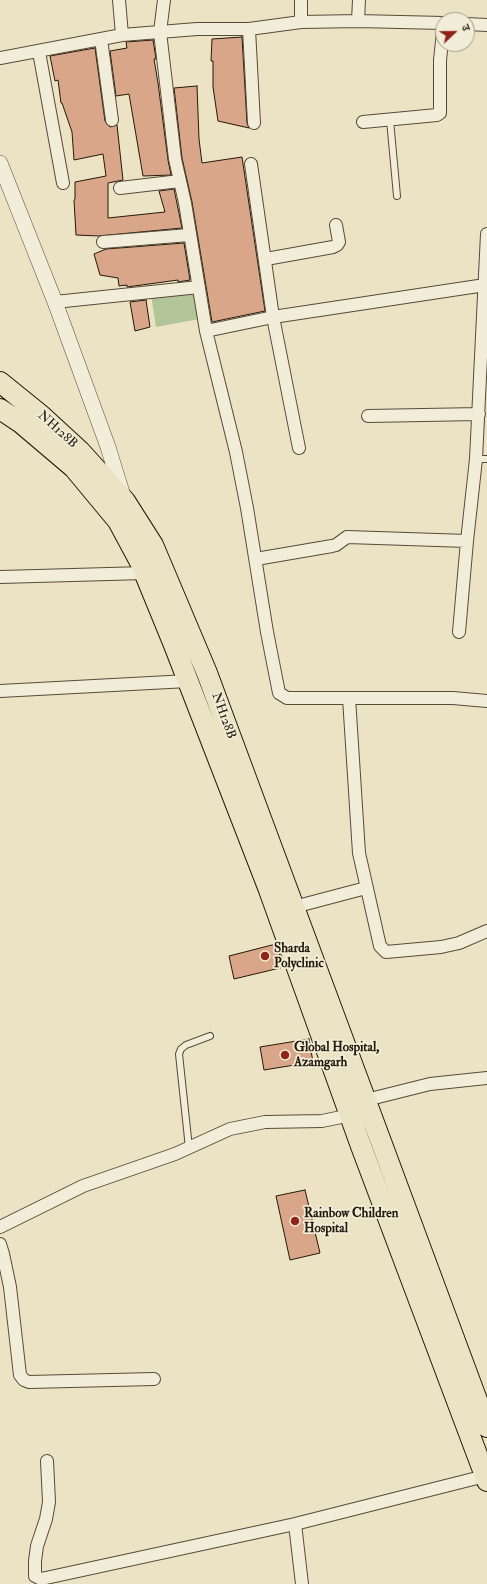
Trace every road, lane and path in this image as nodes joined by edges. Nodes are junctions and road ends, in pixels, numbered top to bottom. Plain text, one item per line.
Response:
1 (119, 0) edge
2 (164, 0) edge
3 (301, 0) edge
4 (359, 0) edge
5 (358, 21) junction
6 (301, 22) junction
7 (435, 24) edge
8 (475, 24) edge
9 (487, 25) edge
10 (249, 29) junction
11 (160, 32) junction
12 (122, 35) junction
13 (101, 39) junction
14 (39, 52) junction
15 (441, 52) edge
16 (0, 58) edge
17 (112, 120) dead end
18 (390, 120) junction
19 (363, 122) dead end
20 (254, 123) dead end
21 (0, 163) edge
22 (251, 164) dead end
23 (180, 181) junction
24 (63, 183) dead end
25 (120, 188) dead end
26 (397, 196) dead end
27 (336, 225) dead end
28 (487, 234) edge
29 (189, 235) junction
30 (103, 242) dead end
31 (266, 259) junction
32 (485, 285) junction
33 (199, 287) junction
34 (55, 302) junction
35 (274, 317) junction
36 (206, 331) junction
37 (0, 382) edge
38 (484, 398) edge
39 (0, 409) edge
40 (479, 414) junction
41 (368, 416) dead end
42 (299, 448) dead end
43 (482, 459) edge
44 (125, 501) junction
45 (118, 522) junction
46 (467, 541) junction
47 (256, 559) junction
48 (145, 573) junction
49 (0, 577) edge
50 (459, 632) dead end
51 (188, 681) junction
52 (0, 691) edge
53 (349, 698) junction
54 (487, 701) edge
55 (366, 888) junction
56 (294, 907) junction
57 (487, 930) edge
58 (210, 1036) dead end
59 (487, 1078) edge
60 (366, 1100) junction
61 (351, 1115) junction
62 (190, 1148) junction
63 (0, 1227) edge
64 (0, 1244) edge
65 (154, 1379) dead end
66 (487, 1426) edge
67 (47, 1461) dead end
68 (486, 1478) edge
69 (295, 1524) junction
70 (302, 1584) edge

1 - 12 street
2 - 11 street
3 - 6 street
4 - 5 street
5 - 6 street
5 - 7 street
6 - 10 street
8 - 9 street
10 - 11 street
10 - 20 street
11 - 12 street
11 - 23 street
12 - 13 street
13 - 14 street
13 - 17 street
14 - 16 street
14 - 24 street
15 - 18 street
18 - 19 street
18 - 26 lane
21 - 34 street
22 - 31 street
23 - 25 street
23 - 29 street
27 - 31 street
28 - 32 street
29 - 30 street
29 - 33 street
31 - 35 street
32 - 35 street
32 - 38 street
33 - 34 street
33 - 36 street
34 - 44 street
35 - 36 street
35 - 42 street
36 - 47 street
37 - 44 highway, NH128B
38 - 40 street
39 - 45 highway
40 - 41 street
40 - 43 street
43 - 46 street
44 - 45 street
44 - 56 highway, NH128B
45 - 48 highway
46 - 47 street
46 - 50 street
47 - 53 street
48 - 49 street
48 - 51 highway
51 - 52 street
51 - 61 highway
53 - 54 street
53 - 55 street
55 - 56 street
55 - 57 street
56 - 60 highway, NH128B
58 - 62 lane
59 - 60 street
60 - 66 highway, NH128B
61 - 62 street
61 - 68 highway
62 - 63 street
64 - 65 street
67 - 69 street
68 - 69 street
69 - 70 street

